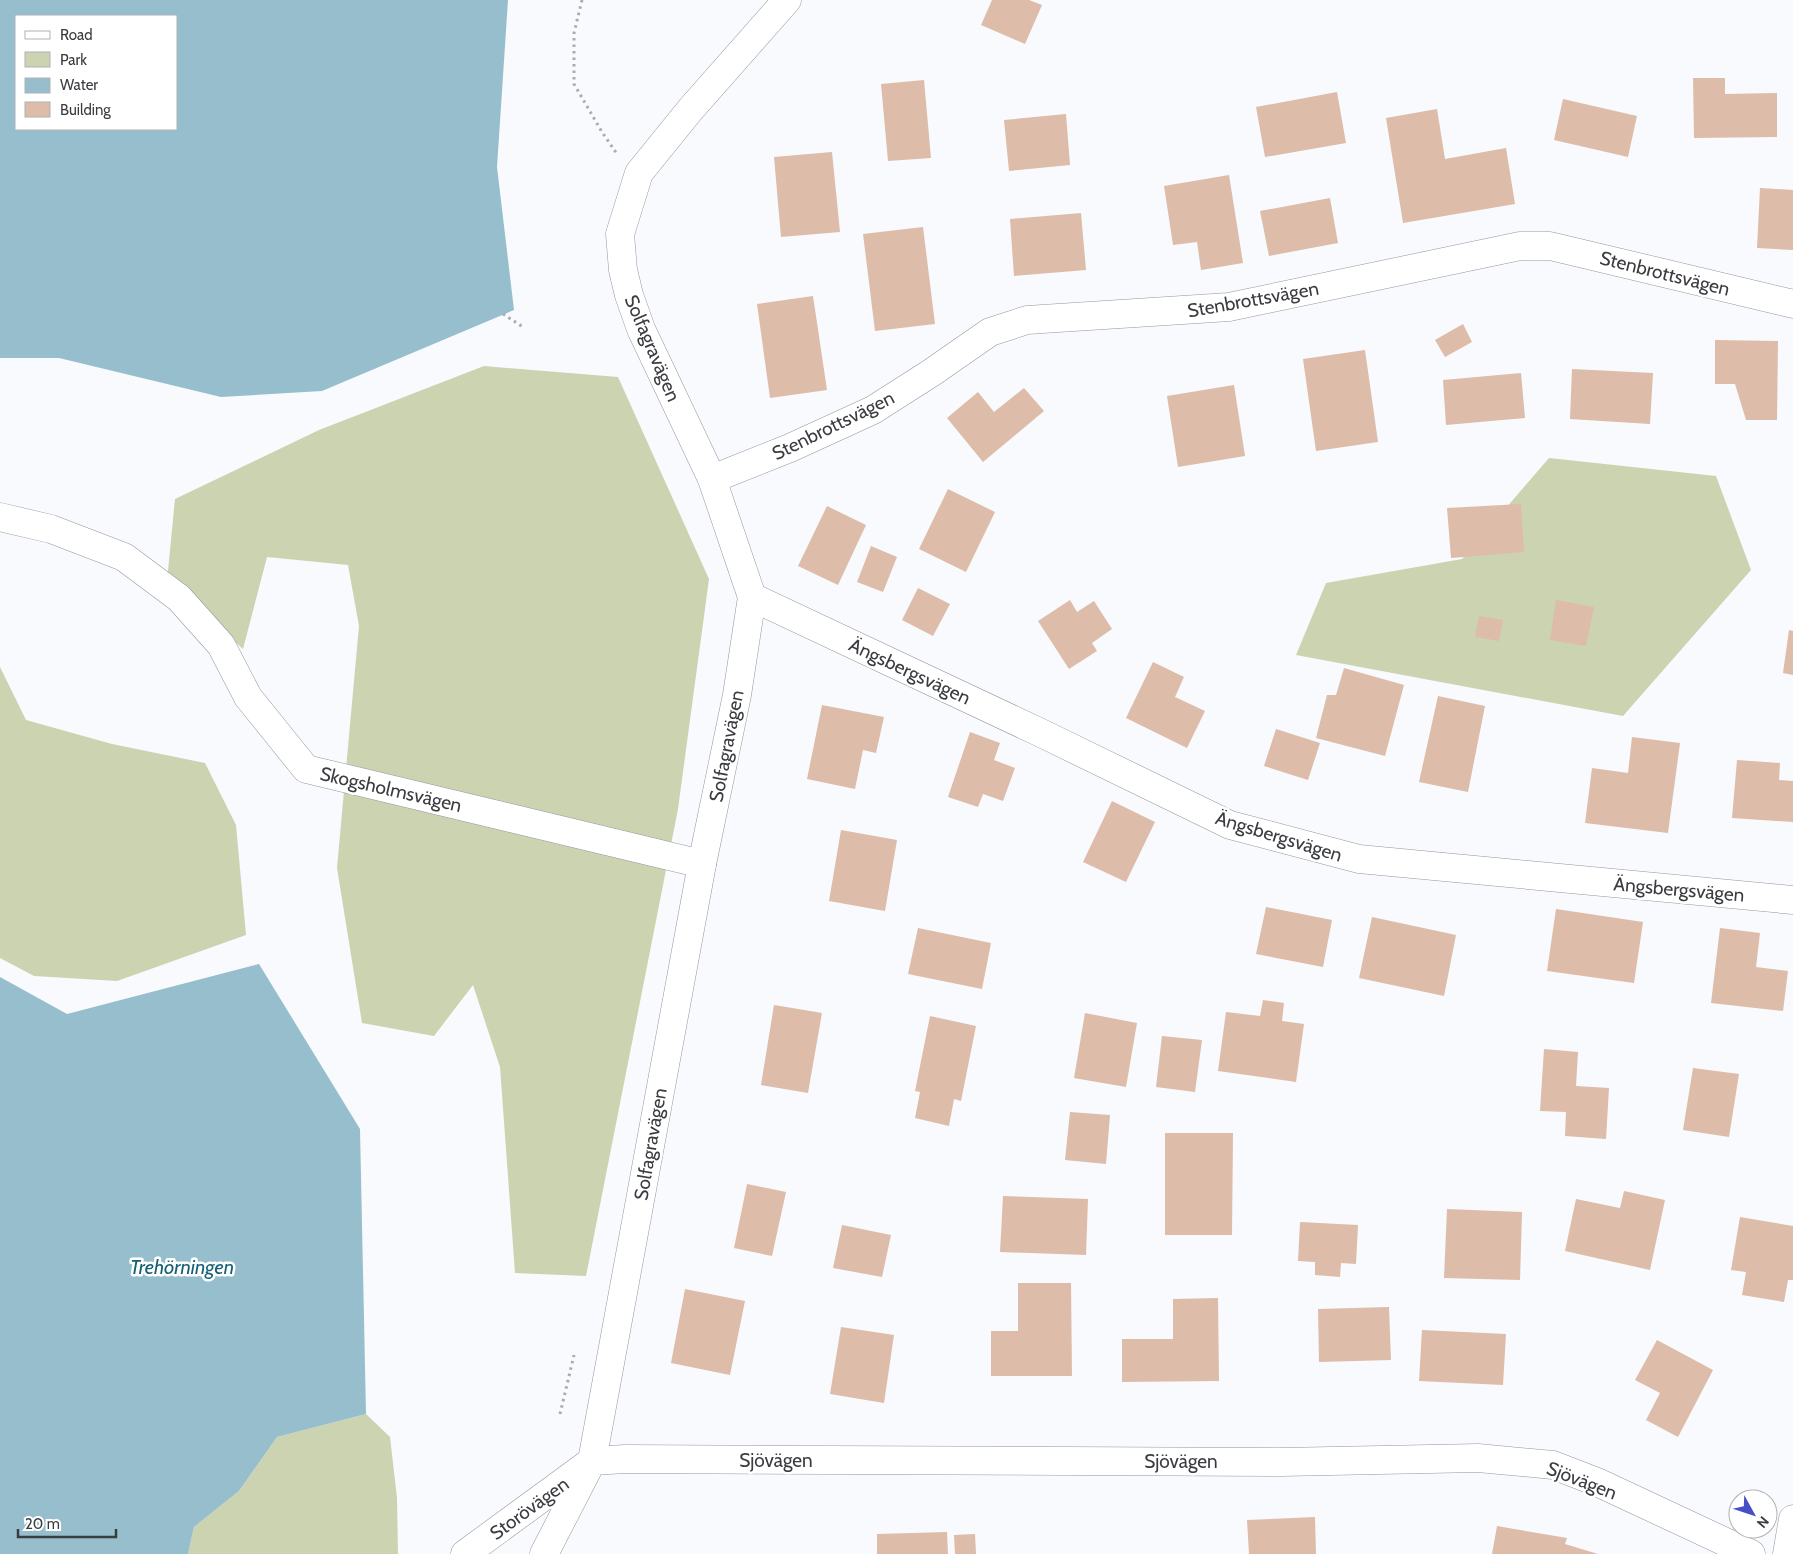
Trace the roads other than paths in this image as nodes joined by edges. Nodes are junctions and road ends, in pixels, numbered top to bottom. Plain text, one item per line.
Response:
1 (787, 0) edge
2 (1793, 304) edge
3 (712, 478) junction
4 (0, 517) edge
5 (752, 597) junction
6 (702, 864) junction
7 (1793, 900) edge
8 (592, 1461) junction
9 (1793, 1519) edge
10 (465, 1554) edge
11 (544, 1554) edge
12 (1751, 1554) edge
13 (1787, 1554) edge

1 - 3 street, Solfagravägen
2 - 3 street, Stenbrottsvägen
3 - 5 street, Solfagravägen
4 - 6 street, Skogsholmsvägen
5 - 6 street, Solfagravägen
5 - 7 street, Ängsbergsvägen
6 - 8 street, Solfagravägen
8 - 10 street, Storövägen
8 - 11 street, Solfagravägen
8 - 12 street, Sjövägen
9 - 13 street

